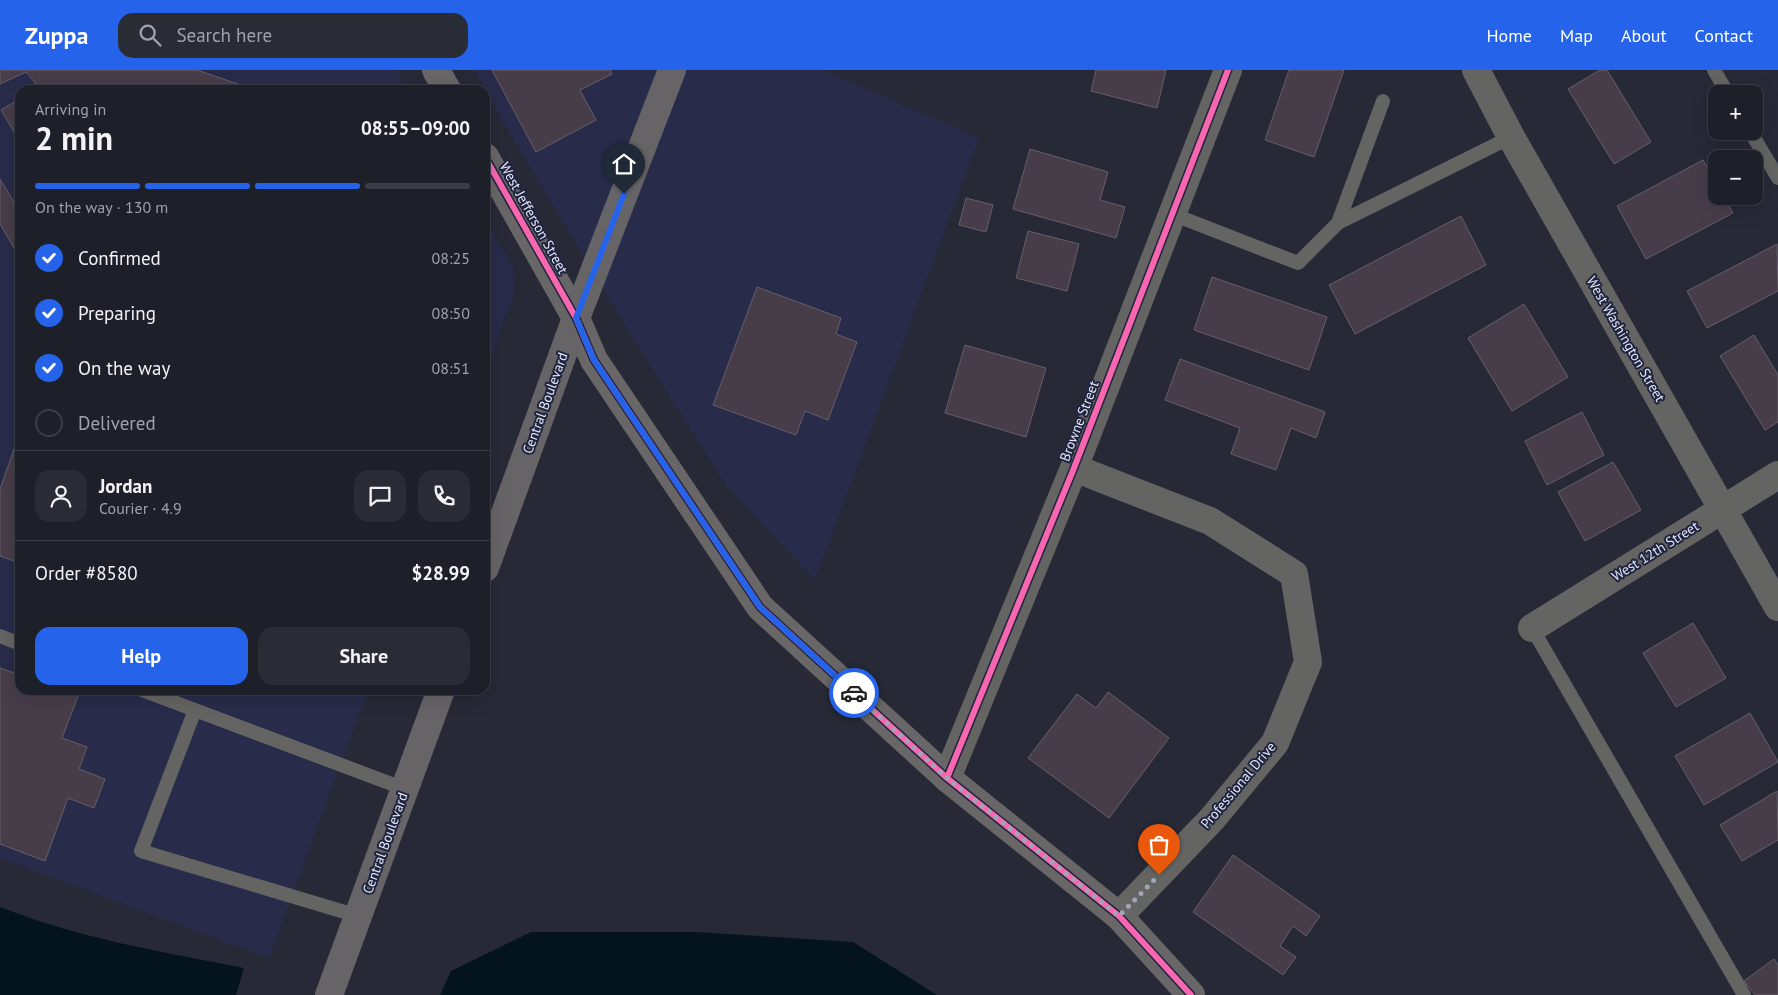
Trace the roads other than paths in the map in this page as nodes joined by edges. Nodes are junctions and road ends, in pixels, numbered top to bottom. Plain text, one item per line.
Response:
1 (436, 70) edge
2 (672, 70) edge
3 (1228, 70) edge
4 (1714, 70) edge
5 (1478, 71) edge
6 (444, 85) edge
7 (1723, 85) edge
8 (1383, 101) dead end
9 (1511, 136) junction
10 (1755, 140) edge
11 (490, 166) edge
12 (1778, 178) edge
13 (1172, 214) junction
14 (1338, 223) junction
15 (576, 318) junction
16 (1074, 468) junction
17 (1778, 476) edge
18 (1723, 509) junction
19 (490, 554) edge
20 (1778, 607) edge
21 (1532, 628) joint
22 (0, 636) edge
23 (15, 642) edge
24 (155, 695) edge
25 (439, 695) edge
26 (195, 710) junction
27 (947, 778) junction
28 (405, 789) junction
29 (358, 916) junction
30 (1119, 916) junction
31 (329, 995) edge
32 (1191, 995) edge
33 (1744, 995) edge

1 - 6 street
2 - 15 main road, Central Boulevard
3 - 13 street, Browne Street
4 - 7 lane
5 - 9 street, West Washington Street
8 - 14 lane
9 - 14 lane
9 - 18 street, West Washington Street
10 - 12 lane
11 - 15 street, West Jefferson Street
13 - 14 lane
13 - 16 street, Browne Street
15 - 19 main road, Central Boulevard
15 - 27 street, West Jefferson Street
16 - 27 street, Browne Street
16 - 30 street, Professional Drive
17 - 18 street, West 12th Street
18 - 20 street, West Washington Street
18 - 21 street, West 12th Street
21 - 33 lane
22 - 23 lane
24 - 26 lane
25 - 28 main road, Central Boulevard
26 - 28 lane
26 - 29 lane
27 - 30 street, West Jefferson Street
28 - 29 main road, Central Boulevard
29 - 31 main road, Central Boulevard
30 - 32 street, West Jefferson Street

